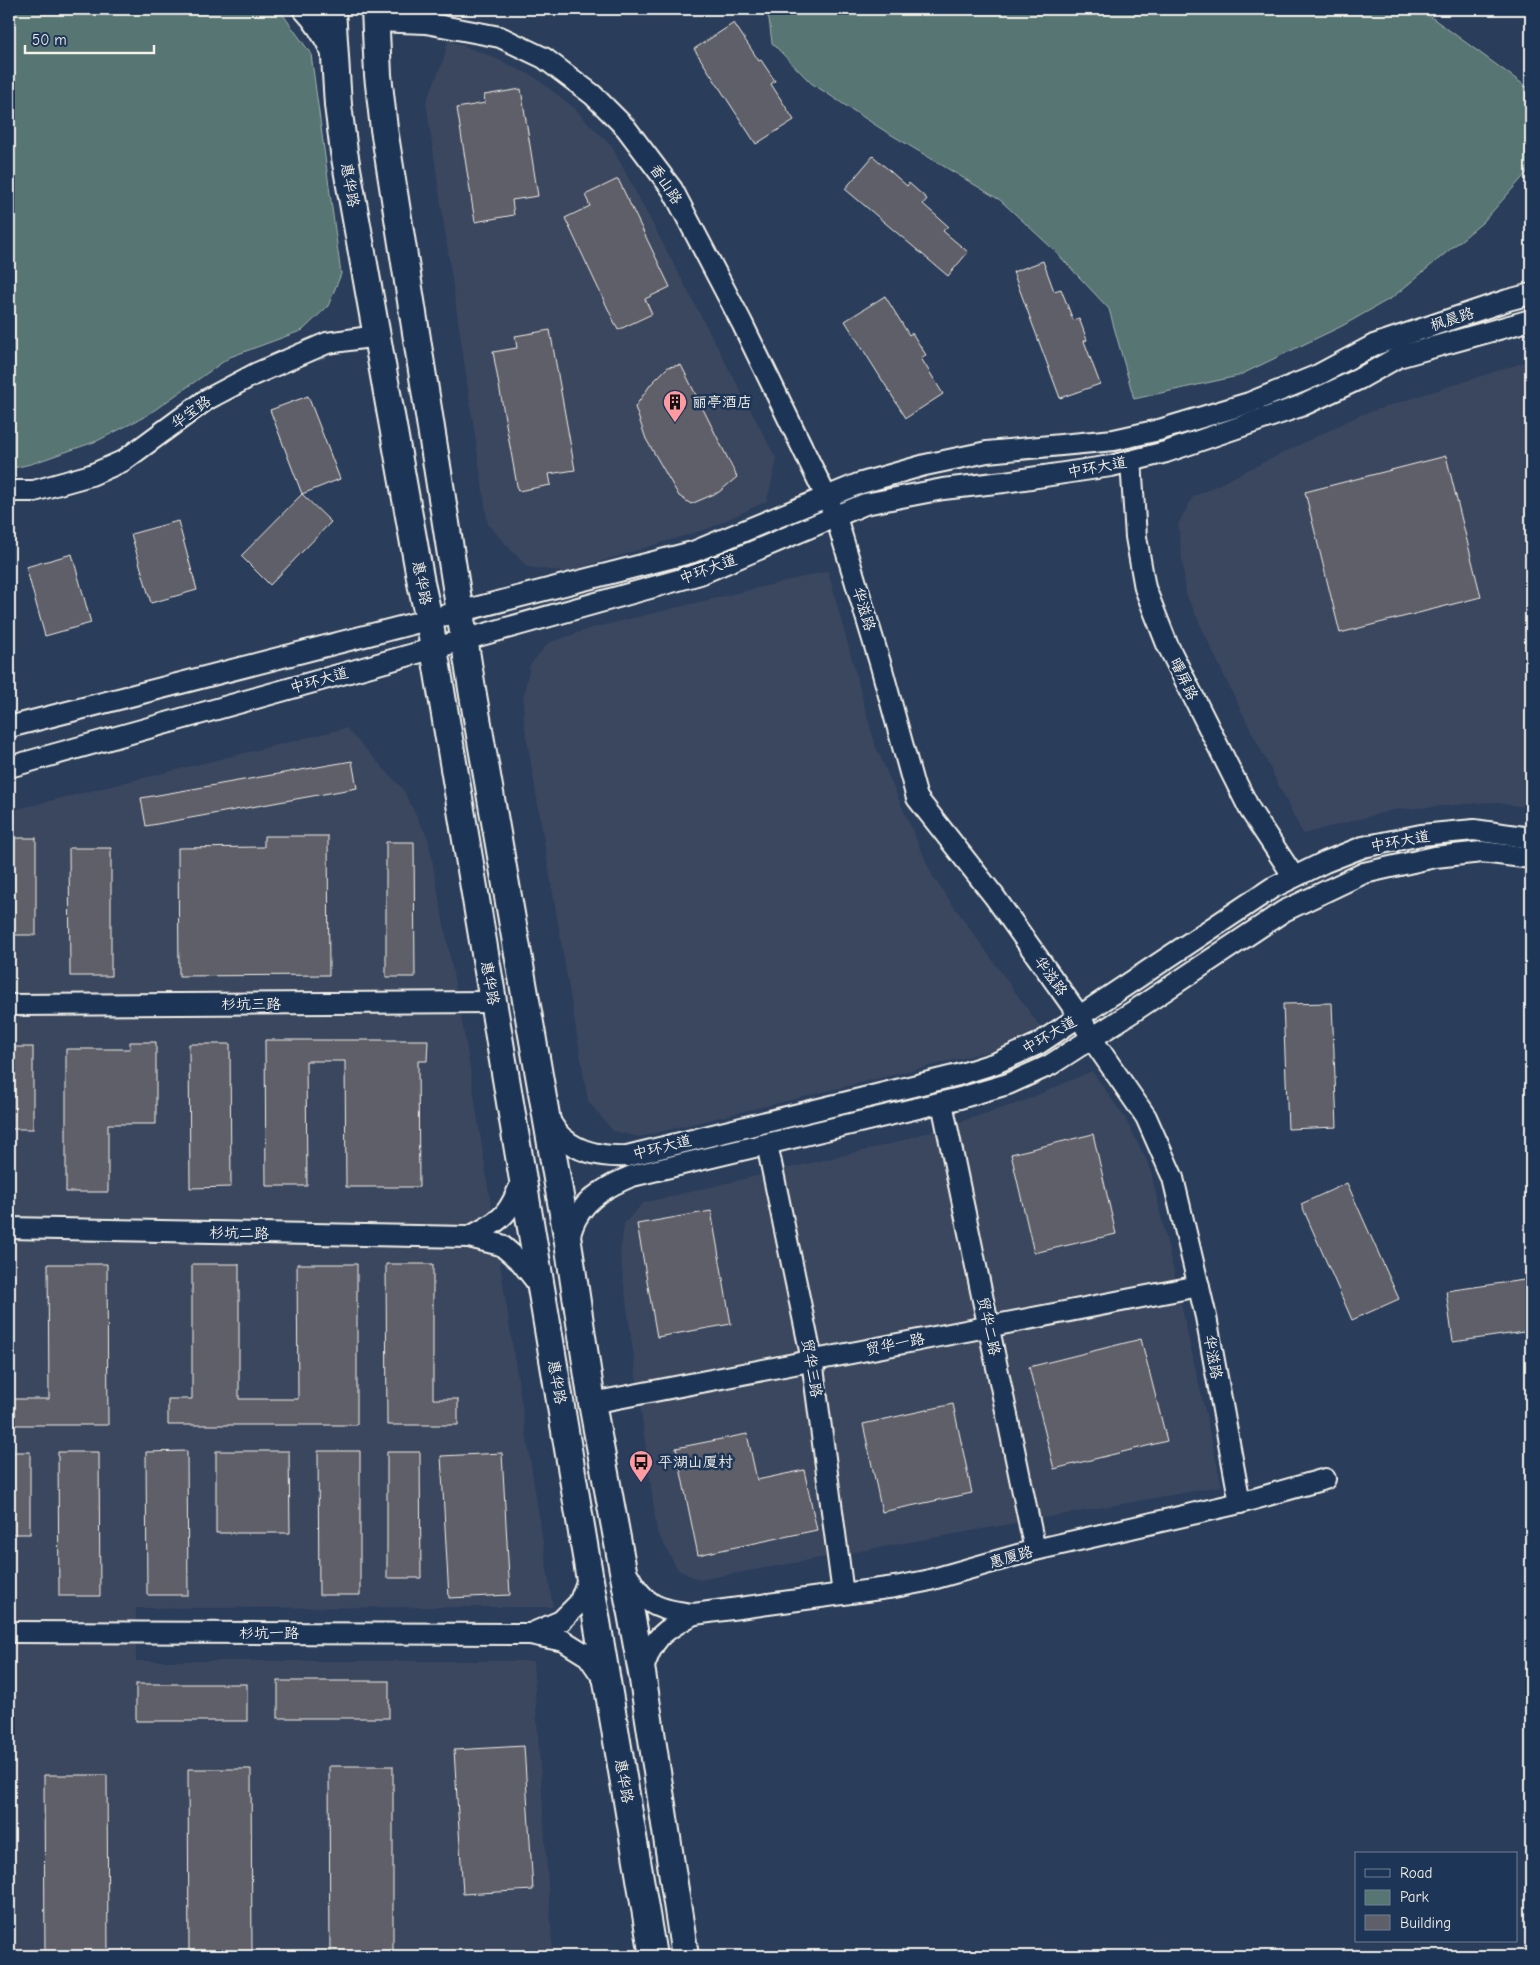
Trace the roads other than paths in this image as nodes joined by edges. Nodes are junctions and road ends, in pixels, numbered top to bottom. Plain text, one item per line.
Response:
1 (303, 9) edge
2 (332, 9) edge
3 (375, 15) edge
4 (334, 55) junction
5 (1531, 294) edge
6 (1531, 320) edge
7 (377, 336) junction
8 (1374, 345) joint
9 (1398, 357) joint
10 (1131, 461) junction
11 (9, 491) edge
12 (825, 497) junction
13 (836, 517) junction
14 (460, 612) junction
15 (429, 620) junction
16 (464, 640) junction
17 (434, 648) junction
18 (9, 727) edge
19 (9, 767) edge
20 (1531, 838) edge
21 (1531, 858) edge
22 (1294, 877) junction
23 (493, 1002) junction
24 (9, 1005) edge
25 (1080, 1017) junction
26 (1092, 1038) junction
27 (942, 1102) junction
28 (546, 1116) junction
29 (767, 1144) junction
30 (523, 1178) junction
31 (9, 1228) edge
32 (469, 1238) junction
33 (568, 1242) junction
34 (1199, 1286) junction
35 (541, 1287) junction
36 (989, 1326) junction
37 (812, 1360) junction
38 (592, 1403) junction
39 (1325, 1479) dead end
40 (1240, 1503) junction
41 (1035, 1550) junction
42 (624, 1568) junction
43 (590, 1577) junction
44 (843, 1594) junction
45 (694, 1614) junction
46 (9, 1632) edge
47 (530, 1634) junction
48 (642, 1673) junction
49 (607, 1683) junction
50 (653, 1956) edge
51 (685, 1956) edge

1 - 4 street
2 - 4 main road, 惠华路
3 - 12 street, 香山路
3 - 14 main road, 惠华路
4 - 7 main road, 惠华路
5 - 8 street, 枫晨路
6 - 9 street, 枫晨路
7 - 11 street, 华宝路
7 - 15 main road, 惠华路
8 - 12 street, 中环大道
9 - 10 street, 中环大道
10 - 13 street, 中环大道
10 - 22 street, 曙屏路
12 - 13 street, 华滋路
12 - 14 street, 中环大道
13 - 16 street, 中环大道
13 - 25 street, 华滋路
14 - 15 street, 中环大道
14 - 16 main road, 惠华路
15 - 17 main road, 惠华路
15 - 18 street, 中环大道
16 - 17 street, 中环大道
16 - 28 main road, 惠华路
17 - 19 street, 中环大道
17 - 23 main road, 惠华路
20 - 22 street, 中环大道
21 - 26 street, 中环大道
22 - 25 street, 中环大道
23 - 24 street, 杉坑三路
23 - 30 main road, 惠华路
25 - 26 street, 华滋路
25 - 28 street, 中环大道
26 - 27 street, 中环大道
26 - 34 street, 华滋路
27 - 29 street, 中环大道
27 - 36 street, 贸华二路
28 - 33 main road, 惠华路
29 - 33 street, 中环大道
29 - 37 street, 贸华三路
30 - 32 street
30 - 35 main road, 惠华路
31 - 32 street, 杉坑二路
32 - 35 street, 杉坑二路
33 - 38 main road, 惠华路
34 - 36 street, 贸华一路
34 - 40 street, 华滋路
35 - 43 main road, 惠华路
36 - 37 street, 贸华一路
36 - 41 street, 贸华二路
37 - 38 street, 贸华一路
37 - 44 street, 贸华三路
38 - 42 main road, 惠华路
39 - 40 street, 惠厦路
40 - 41 street, 惠厦路
41 - 44 street, 惠厦路
42 - 45 street
42 - 48 main road, 惠华路
43 - 47 street
43 - 49 main road, 惠华路
44 - 45 street, 惠厦路
45 - 48 street
46 - 47 street, 杉坑一路
47 - 49 street
48 - 51 main road, 惠华路
49 - 50 main road, 惠华路

